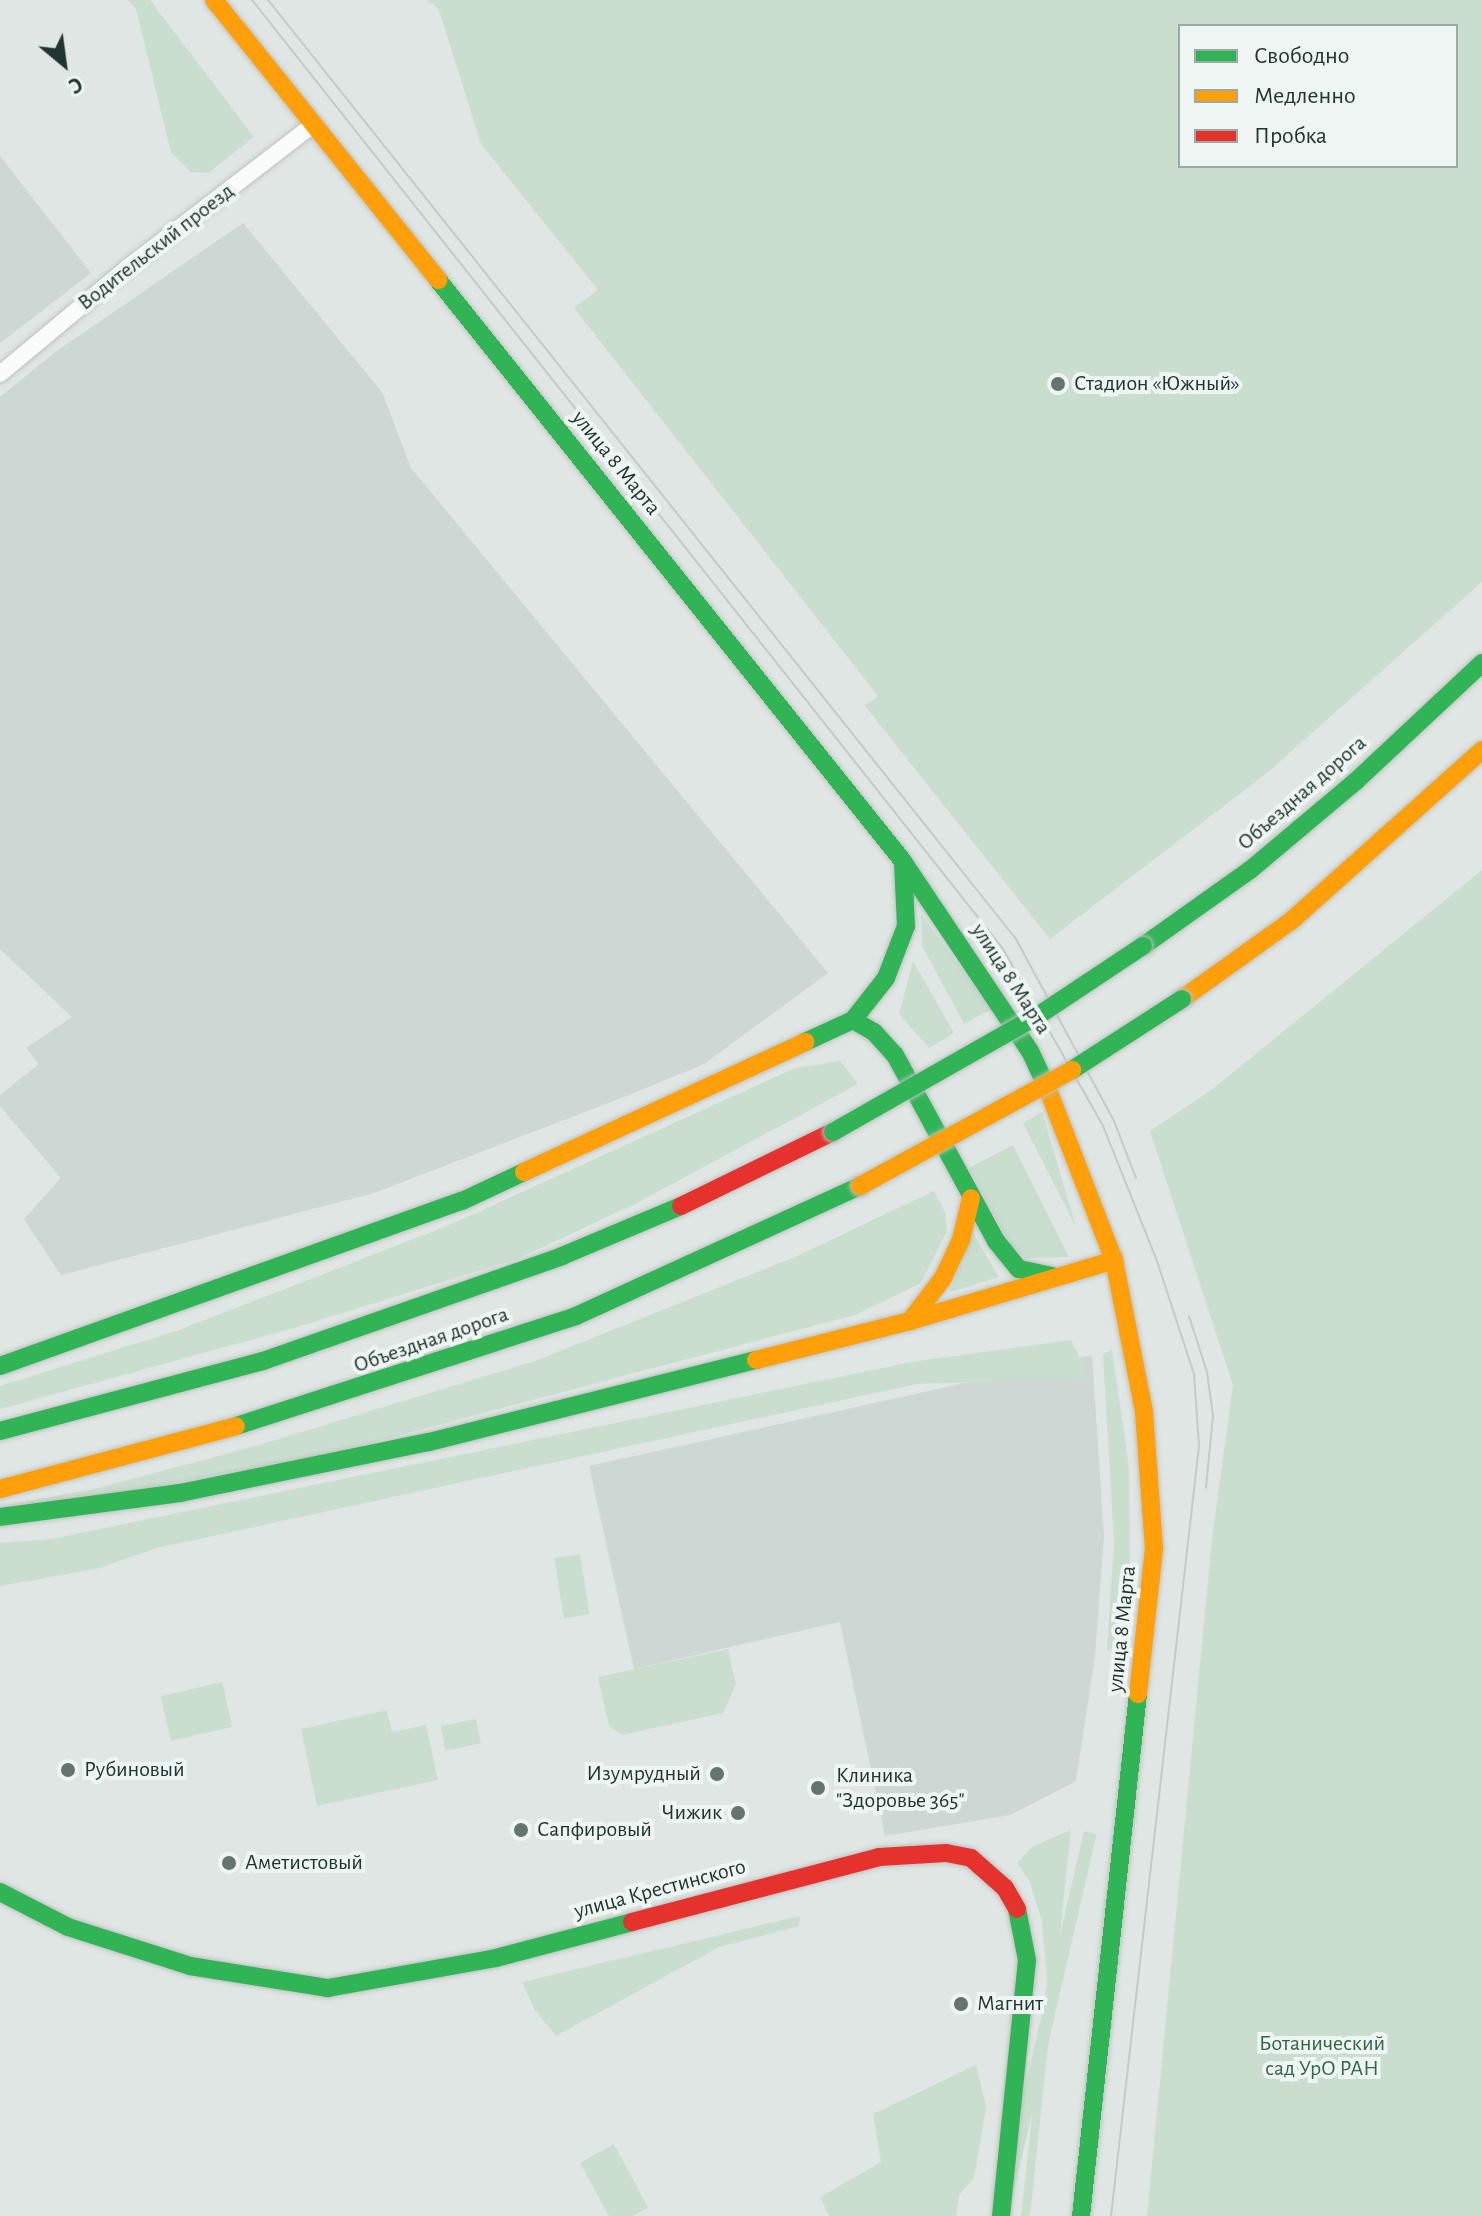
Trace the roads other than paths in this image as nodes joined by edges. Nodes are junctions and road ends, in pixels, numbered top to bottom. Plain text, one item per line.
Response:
1 (214, 0) edge
2 (314, 124) junction
3 (0, 374) edge
4 (1482, 663) edge
5 (1482, 750) edge
6 (1482, 769) edge
7 (1397, 831) junction
8 (902, 860) junction
9 (853, 1020) junction
10 (971, 1198) junction
11 (1114, 1260) junction
12 (1056, 1277) junction
13 (910, 1321) junction
14 (0, 1366) edge
15 (0, 1431) edge
16 (0, 1489) edge
17 (0, 1517) edge
18 (0, 1892) edge
19 (1001, 2216) edge
20 (1081, 2216) edge

1 - 2 main road, улица 8 Марта
2 - 3 street, Водительский проезд
2 - 8 main road, улица 8 Марта
4 - 15 main road, Объездная дорога, bridge
5 - 7 main road
6 - 7 main road
7 - 16 main road, Объездная дорога, bridge
8 - 9 main road
8 - 11 main road, улица 8 Марта
9 - 10 main road
9 - 14 main road
10 - 12 main road
10 - 13 main road
11 - 12 main road
11 - 20 main road, улица 8 Марта
12 - 13 main road
13 - 17 main road
18 - 19 main road, улица Крестинского

